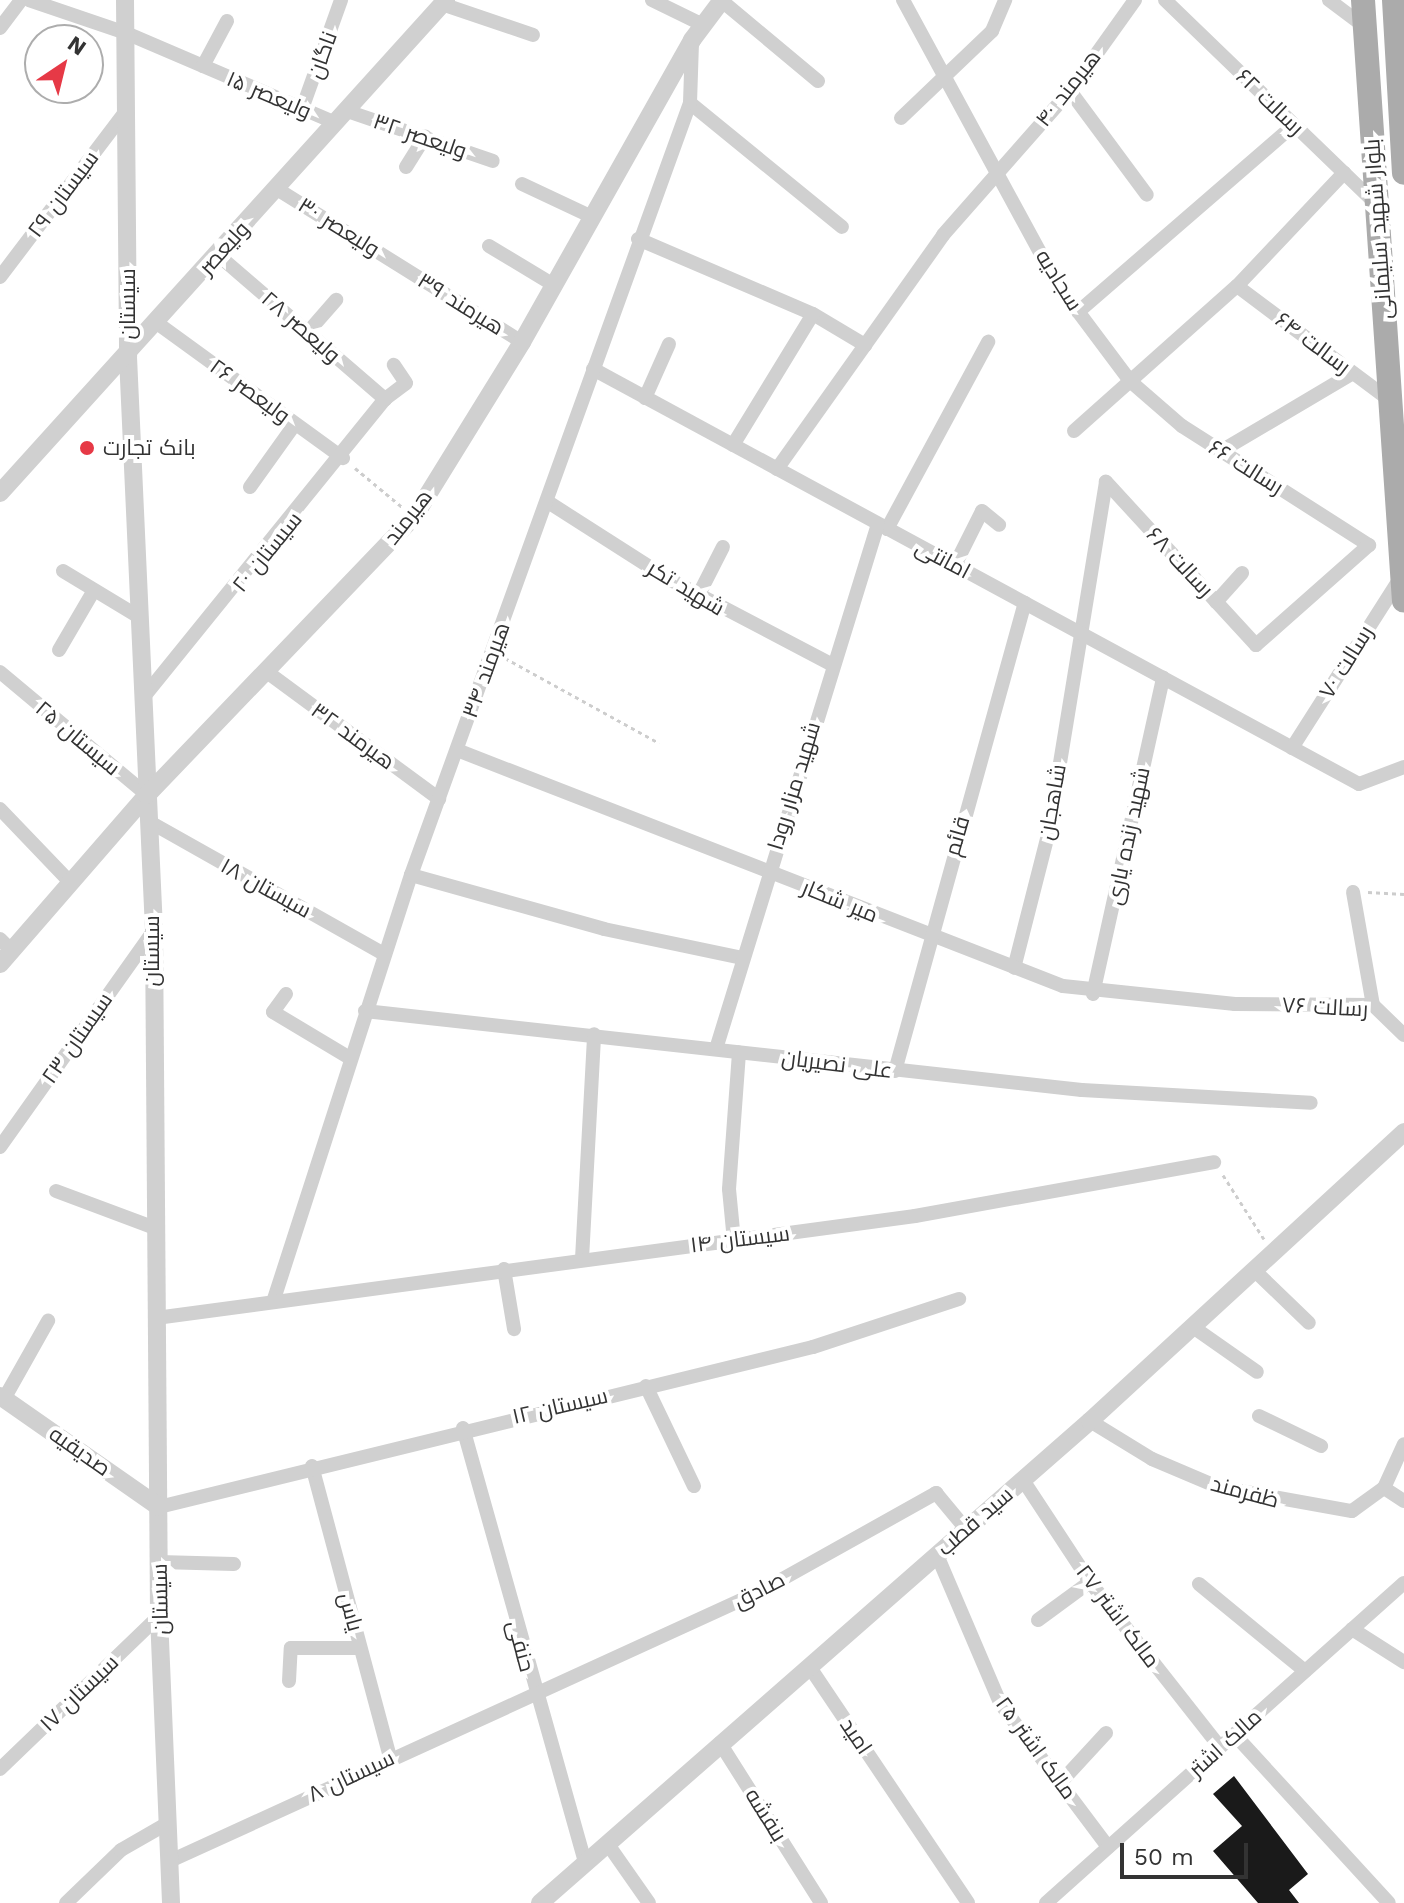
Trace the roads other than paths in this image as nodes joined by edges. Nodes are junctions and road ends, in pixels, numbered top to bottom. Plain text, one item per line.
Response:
1 (21, 0) edge
2 (29, 0) edge
3 (125, 0) edge
4 (341, 0) edge
5 (652, 0) edge
6 (722, 0) edge
7 (903, 0) edge
8 (1005, 0) edge
9 (1135, 0) edge
10 (1165, 0) edge
11 (1329, 0) edge
12 (1363, 0) edge
13 (1394, 0) edge
14 (444, 2) edge
15 (227, 21) dead end
16 (1365, 27) junction
17 (0, 28) edge
18 (126, 33) junction
19 (697, 33) junction
20 (533, 35) dead end
21 (203, 66) junction
22 (946, 76) junction
23 (818, 81) dead end
24 (1070, 91) junction
25 (690, 103) junction
26 (302, 109) junction
27 (126, 111) junction
28 (342, 117) junction
29 (901, 118) dead end
30 (1294, 125) junction
31 (425, 137) junction
32 (493, 161) dead end
33 (406, 167) dead end
34 (998, 172) junction
35 (1344, 173) junction
36 (1404, 173) edge
37 (522, 184) dead end
38 (277, 189) junction
39 (1147, 195) dead end
40 (1376, 204) junction
41 (592, 217) junction
42 (842, 227) dead end
43 (638, 239) junction
44 (489, 246) dead end
45 (218, 255) junction
46 (400, 266) joint
47 (0, 277) edge
48 (554, 285) junction
49 (1237, 286) junction
50 (336, 300) dead end
51 (1078, 312) junction
52 (813, 314) junction
53 (157, 323) junction
54 (308, 332) junction
55 (522, 342) junction
56 (988, 342) dead end
57 (669, 344) dead end
58 (865, 345) junction
59 (128, 357) junction
60 (394, 365) dead end
61 (593, 369) junction
62 (1353, 373) junction
63 (1130, 381) junction
64 (645, 398) junction
65 (385, 399) junction
66 (1388, 399) junction
67 (295, 424) junction
68 (1074, 431) dead end
69 (733, 445) junction
70 (1221, 451) junction
71 (343, 458) junction
72 (777, 469) junction
73 (250, 487) dead end
74 (0, 493) edge
75 (548, 502) junction
76 (999, 525) dead end
77 (883, 526) junction
78 (1369, 545) joint
79 (723, 547) dead end
80 (955, 565) junction
81 (63, 571) dead end
82 (1242, 573) dead end
83 (1402, 589) edge
84 (94, 590) junction
85 (698, 596) junction
86 (1216, 602) junction
87 (1025, 603) junction
88 (139, 617) junction
89 (1080, 633) junction
90 (59, 650) dead end
91 (831, 664) junction
92 (267, 672) junction
93 (5, 677) edge
94 (1163, 678) junction
95 (142, 699) junction
96 (1292, 748) junction
97 (457, 750) junction
98 (1404, 767) edge
99 (147, 795) junction
100 (439, 799) junction
101 (0, 809) edge
102 (148, 821) junction
103 (768, 872) junction
104 (411, 875) junction
105 (71, 883) junction
106 (1353, 892) road end
107 (154, 930) junction
108 (928, 935) junction
109 (4, 951) edge
110 (384, 954) junction
111 (743, 958) junction
112 (1014, 968) junction
113 (286, 994) dead end
114 (1093, 994) junction
115 (1235, 1004) joint
116 (1373, 1005) junction
117 (365, 1011) junction
118 (594, 1034) junction
119 (1404, 1035) edge
120 (716, 1049) junction
121 (739, 1052) junction
122 (350, 1058) junction
123 (895, 1071) junction
124 (1311, 1103) dead end
125 (1404, 1132) edge
126 (0, 1147) edge
127 (1214, 1162) road end
128 (56, 1191) dead end
129 (155, 1228) junction
130 (734, 1241) junction
131 (582, 1259) junction
132 (504, 1269) junction
133 (1254, 1270) junction
134 (274, 1299) junction
135 (959, 1299) dead end
136 (156, 1318) junction
137 (48, 1321) dead end
138 (1309, 1323) dead end
139 (1193, 1327) junction
140 (514, 1329) dead end
141 (1257, 1372) dead end
142 (646, 1386) junction
143 (2, 1397) edge
144 (1259, 1416) dead end
145 (1090, 1421) junction
146 (463, 1428) junction
147 (1404, 1444) edge
148 (1321, 1446) dead end
149 (312, 1466) junction
150 (1023, 1480) junction
151 (694, 1486) dead end
152 (1384, 1488) junction
153 (1404, 1501) edge
154 (159, 1507) junction
155 (966, 1529) junction
156 (937, 1555) junction
157 (159, 1562) junction
158 (234, 1564) dead end
159 (1090, 1582) junction
160 (1404, 1583) edge
161 (1199, 1584) dead end
162 (159, 1616) junction
163 (1038, 1620) dead end
164 (1352, 1629) junction
165 (360, 1648) junction
166 (1404, 1662) edge
167 (809, 1666) junction
168 (1305, 1671) junction
169 (289, 1681) dead end
170 (533, 1694) junction
171 (1106, 1733) dead end
172 (1234, 1734) junction
173 (720, 1743) junction
174 (1220, 1747) junction
175 (390, 1758) junction
176 (2, 1762) edge
177 (1060, 1783) junction
178 (168, 1823) junction
179 (607, 1843) junction
180 (1108, 1847) junction
181 (170, 1861) junction
182 (585, 1863) junction
183 (66, 1903) edge
184 (171, 1903) edge
185 (540, 1903) edge
186 (649, 1903) edge
187 (821, 1903) edge
188 (968, 1903) edge
189 (1046, 1903) edge
190 (1389, 1903) edge

1 - 17 street
2 - 18 street, ولیعصر ۱۵
3 - 18 street, سیستان
4 - 26 street, ناگان
5 - 19 street
6 - 19 street, هیرمند
6 - 23 street
7 - 22 street, سجادیه
8 - 22 street
9 - 24 street, هیرمند ۴۰
10 - 30 street, رسالت ۶۲
11 - 16 street
12 - 16 main road, بلوار شهید سلیمانی
13 - 36 main road, بلوار شهید سلیمانی
14 - 20 street
14 - 28 street, ولیعصر
15 - 21 street
16 - 40 main road, بلوار شهید سلیمانی
18 - 21 street, ولیعصر ۱۵
18 - 27 street, سیستان
19 - 25 street, هیرمند ۳۴
19 - 41 street, هیرمند
21 - 26 street, ولیعصر ۱۵
22 - 29 street
22 - 34 street, سجادیه
24 - 34 street, هیرمند ۴۰
24 - 39 street
25 - 42 street
25 - 43 street, هیرمند ۳۴
26 - 28 street, ولیعصر ۱۵
27 - 47 street, سیستان ۲۹
27 - 59 street, سیستان
28 - 31 street, ولیعصر ۳۲
28 - 38 street, ولیعصر
30 - 35 street, رسالت ۶۲
30 - 51 street
31 - 32 street, ولیعصر ۳۲
31 - 33 street
34 - 51 street, سجادیه
34 - 58 street, هیرمند ۴۰
35 - 40 street, رسالت ۶۲
35 - 49 street
37 - 41 street
38 - 45 street, ولیعصر
38 - 46 street, ولیعصر ۳۰
40 - 66 main road, بلوار شهید سلیمانی
41 - 48 street, هیرمند
43 - 52 street
43 - 61 street, هیرمند ۳۴
44 - 48 street
45 - 53 street, ولیعصر
45 - 54 street, ولیعصر ۲۸
46 - 55 street, هیرمند ۳۹
48 - 55 street, هیرمند
49 - 62 street, رسالت ۶۴
49 - 63 street
50 - 54 street
51 - 63 street, سجادیه
52 - 58 street
52 - 69 street
53 - 59 street, ولیعصر
53 - 67 street, ولیعصر ۲۶
54 - 65 street, ولیعصر ۲۸
55 - 92 street, هیرمند
56 - 77 street, شهید مزار رودا
57 - 64 street
58 - 72 street, هیرمند ۴۰
59 - 74 street, ولیعصر
59 - 88 street, سیستان
60 - 65 street, سیستان ۲۰
61 - 64 street, امانتی
61 - 75 street, هیرمند ۳۴
62 - 66 street, رسالت ۶۴
62 - 70 street
63 - 68 street
63 - 70 street, رسالت ۶۶
64 - 69 street, امانتی
65 - 71 street, سیستان ۲۰
66 - 83 main road, بلوار شهید سلیمانی
67 - 71 street, ولیعصر ۲۶
67 - 73 street
69 - 72 street, امانتی
70 - 78 street, رسالت ۶۶
71 - 95 street, سیستان ۲۰
72 - 77 street, امانتی
75 - 85 street, شهید تکر
75 - 97 street, هیرمند ۳۴
76 - 80 street
77 - 80 street, امانتی
77 - 91 street, شهید مزار رودا
78 - 86 street, رسالت ۶۸
79 - 85 street
80 - 87 street, امانتی
81 - 84 street
82 - 86 street
83 - 96 street, رسالت ۷۰
84 - 88 street
84 - 90 street
85 - 91 street, شهید تکر
86 - 89 street, رسالت ۶۸
87 - 89 street, امانتی
87 - 108 street, قائم
88 - 95 street, سیستان
89 - 94 street, امانتی
89 - 112 street, شاهجان
91 - 103 street, شهید مزار رودا
92 - 99 street, هیرمند
92 - 100 street, هیرمند ۳۲
93 - 99 street, سیستان ۲۵
94 - 96 street, امانتی
94 - 114 street, شهید زنده یاری
95 - 99 street, سیستان
96 - 98 street, امانتی
97 - 100 street, هیرمند ۳۴
97 - 103 street, میر شکار
99 - 102 street, سیستان
99 - 105 street, هیرمند
100 - 104 street, هیرمند ۳۴
101 - 105 street
102 - 107 street, سیستان
102 - 110 street, سیستان ۱۸
103 - 108 street, میر شکار
103 - 111 street, شهید مزار رودا
104 - 110 street, هیرمند ۳۴
104 - 111 street
105 - 109 street, هیرمند
106 - 116 street
107 - 126 street, سیستان ۲۳
107 - 129 street, سیستان
108 - 112 street, میر شکار
108 - 123 street, قائم
110 - 117 street, هیرمند ۳۴
111 - 120 street, شهید مزار رودا
112 - 114 street, میر شکار
113 - 122 street
114 - 115 street, میر شکار
115 - 116 street, رسالت ۷۶
116 - 119 street, رسالت ۷۶
117 - 118 street, علی نصیریان
117 - 122 street, هیرمند ۳۴
118 - 120 street, علی نصیریان
118 - 131 street
120 - 121 street, علی نصیریان
121 - 123 street, علی نصیریان
121 - 130 street
122 - 134 street, هیرمند ۳۴
123 - 124 street, علی نصیریان
125 - 133 street, سید قطب
127 - 130 street, سیستان ۱۴
128 - 129 street
129 - 136 street, سیستان
130 - 131 street, سیستان ۱۴
131 - 132 street, سیستان ۱۴
132 - 134 street, سیستان ۱۴
132 - 140 street
133 - 138 street
133 - 139 street, سید قطب
134 - 136 street, سیستان ۱۴
135 - 142 street, سیستان ۱۲
136 - 154 street, سیستان
137 - 143 street
139 - 141 street
139 - 145 street, سید قطب
142 - 146 street, سیستان ۱۲
142 - 151 street
143 - 154 street, صدیقیه
144 - 148 street
145 - 150 street, سید قطب
145 - 152 street, ظفرمند
146 - 149 street, سیستان ۱۲
146 - 170 street, حنفی
147 - 152 street
149 - 154 street, سیستان ۱۲
149 - 165 street, یاس
150 - 155 street, سید قطب
150 - 159 street, مالک اشتر ۲۷
152 - 153 street
154 - 157 street, سیستان
155 - 156 street, سید قطب
155 - 170 street, صادق
156 - 167 street, سید قطب
156 - 177 street, مالک اشتر ۲۵
157 - 158 street
157 - 162 street, سیستان
159 - 163 street
159 - 174 street, مالک اشتر ۲۷
160 - 164 street, مالک اشتر
161 - 168 street
162 - 176 street, سیستان ۱۷
162 - 178 street, سیستان
164 - 166 street
164 - 168 street, مالک اشتر
165 - 169 street
165 - 175 street, یاس
167 - 173 street, سید قطب
167 - 188 street, امید
168 - 172 street, مالک اشتر
170 - 175 street, سیستان ۸
170 - 182 street, حنفی
171 - 177 street
172 - 174 street, مالک اشتر
172 - 190 street
173 - 179 street, سید قطب
173 - 187 street, بنفشه
174 - 180 street, مالک اشتر
175 - 181 street, سیستان ۸
177 - 180 street, مالک اشتر ۲۵
178 - 181 street, سیستان
178 - 183 street
179 - 182 street, سید قطب
179 - 186 street
180 - 189 street, مالک اشتر
181 - 184 street, سیستان
182 - 185 street, سید قطب

